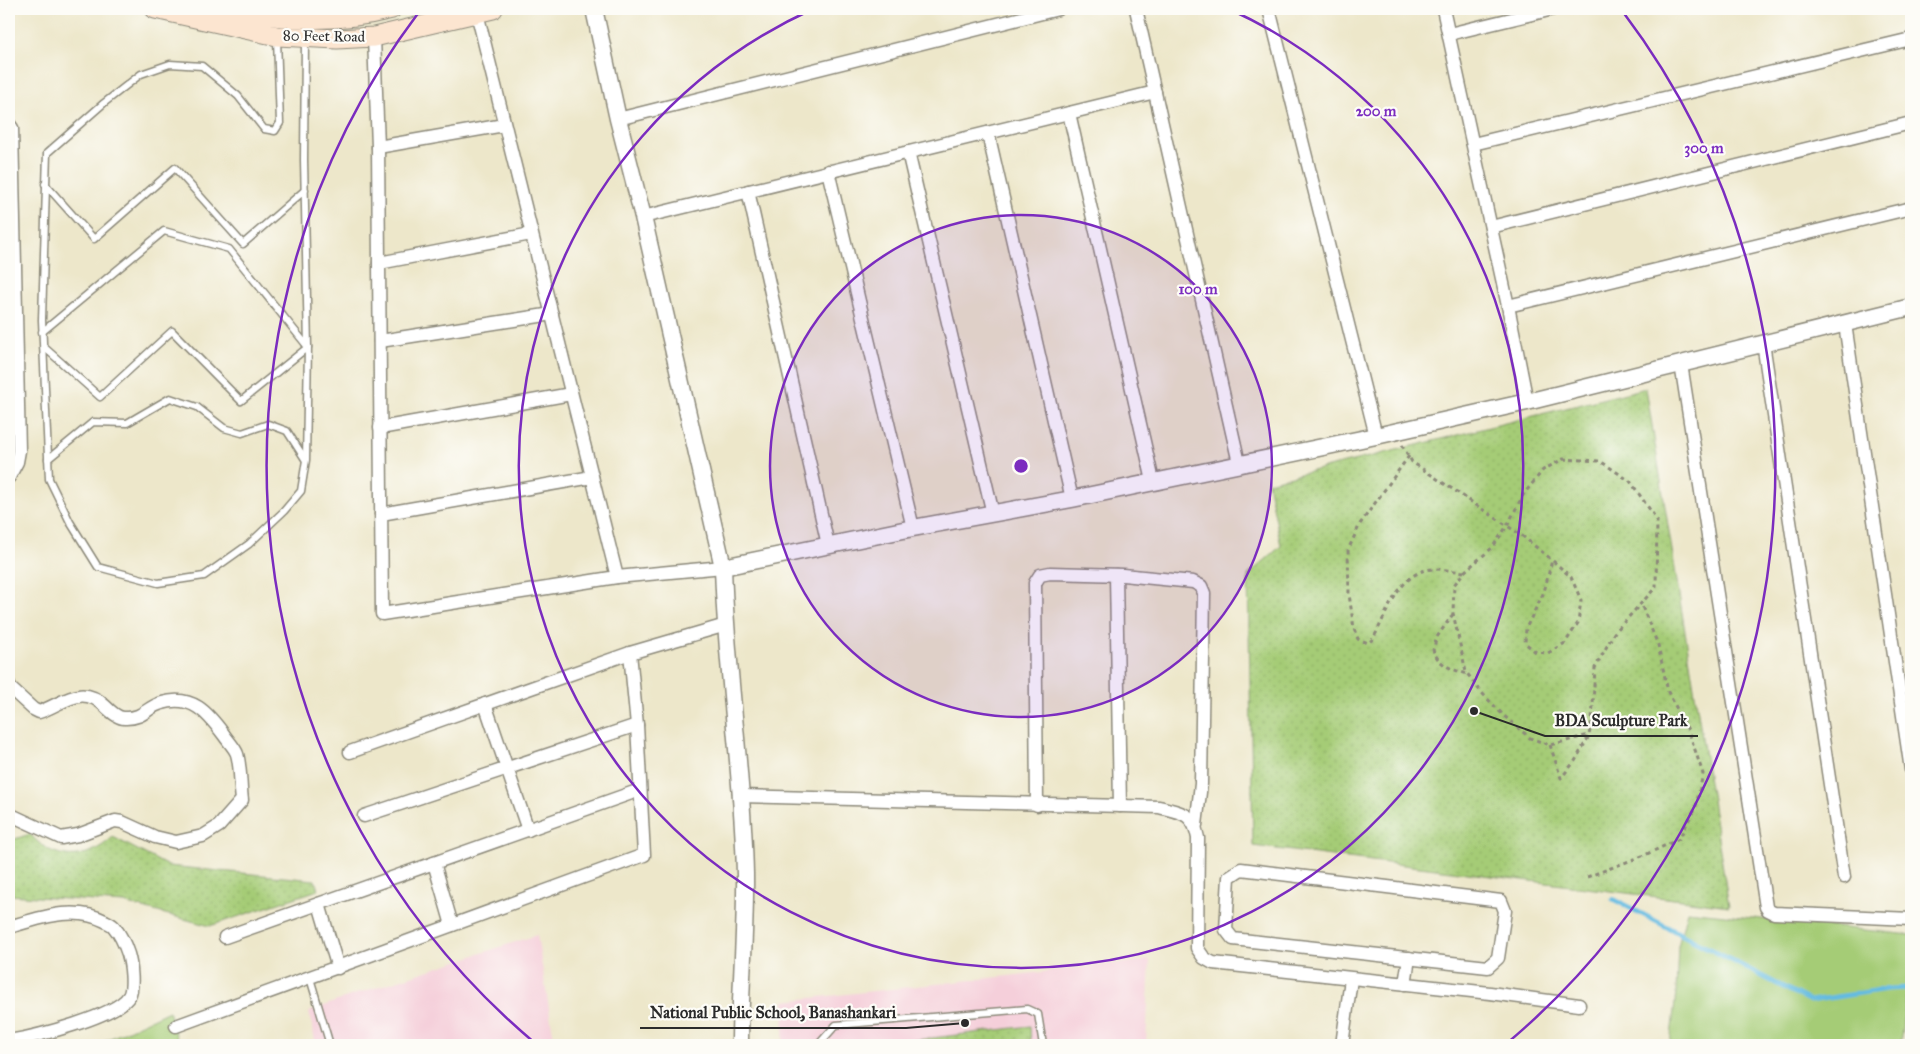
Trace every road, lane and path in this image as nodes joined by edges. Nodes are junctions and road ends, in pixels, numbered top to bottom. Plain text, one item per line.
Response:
1 (155, 9) edge
2 (216, 9) edge
3 (392, 9) edge
4 (594, 9) edge
5 (1058, 9) edge
6 (1136, 9) edge
7 (1269, 9) edge
8 (1443, 9) edge
9 (1553, 9) edge
10 (374, 11) edge
11 (485, 11) edge
12 (1449, 34) junction
13 (277, 36) junction
14 (305, 38) junction
15 (374, 38) junction
16 (1911, 39) edge
17 (1155, 92) junction
18 (1069, 113) junction
19 (618, 119) junction
20 (1911, 123) edge
21 (9, 124) edge
22 (504, 125) junction
23 (988, 133) junction
24 (1473, 144) junction
25 (378, 147) junction
26 (908, 152) junction
27 (828, 171) junction
28 (45, 184) junction
29 (305, 190) junction
30 (748, 191) junction
31 (1911, 208) edge
32 (643, 217) junction
33 (1491, 227) junction
34 (531, 234) junction
35 (379, 263) junction
36 (1508, 306) junction
37 (1911, 307) edge
38 (552, 314) junction
39 (1845, 324) junction
40 (42, 332) junction
41 (380, 341) junction
42 (1763, 343) junction
43 (44, 347) junction
44 (308, 347) junction
45 (1681, 364) junction
46 (571, 394) junction
47 (1527, 402) junction
48 (380, 428) junction
49 (1394, 432) junction
50 (1376, 436) junction
51 (1409, 456) junction
52 (48, 460) junction
53 (306, 460) junction
54 (1238, 463) junction
55 (9, 477) edge
56 (592, 477) junction
57 (1153, 481) junction
58 (1072, 499) junction
59 (382, 514) junction
60 (993, 514) junction
61 (1507, 526) junction
62 (913, 528) junction
63 (828, 545) junction
64 (1552, 560) junction
65 (723, 567) junction
66 (1464, 572) junction
67 (1116, 575) junction
68 (617, 577) junction
69 (1640, 604) junction
70 (1453, 613) junction
71 (725, 621) junction
72 (630, 653) junction
73 (1468, 674) junction
74 (9, 684) edge
75 (485, 704) junction
76 (637, 725) junction
77 (1589, 735) junction
78 (1550, 745) junction
79 (350, 752) dead end
80 (507, 768) junction
81 (1911, 770) edge
82 (640, 790) junction
83 (741, 796) junction
84 (1037, 805) junction
85 (1120, 806) junction
86 (9, 814) edge
87 (364, 816) dead end
88 (1196, 825) junction
89 (528, 830) junction
90 (434, 863) junction
91 (1587, 877) dead end
92 (1844, 877) dead end
93 (319, 904) junction
94 (1911, 919) edge
95 (452, 925) junction
96 (9, 927) edge
97 (225, 937) dead end
98 (1409, 958) junction
99 (338, 968) junction
100 (310, 978) junction
101 (1351, 979) junction
102 (1406, 984) junction
103 (1579, 1005) dead end
104 (176, 1026) dead end
105 (9, 1041) edge
106 (738, 1043) edge
107 (330, 1045) edge
108 (818, 1045) edge
109 (1043, 1045) edge
110 (1342, 1045) edge

1 - 13 main road, 80 Feet Road
2 - 10 main road, 80 Feet Road
3 - 10 main road, 80 Feet Road
4 - 19 street
5 - 19 street
6 - 17 street
7 - 50 street
8 - 12 street
9 - 12 street
11 - 15 main road, 80 Feet Road
11 - 22 street
12 - 24 street
13 - 14 main road, 80 Feet Road
13 - 28 lane
14 - 15 main road, 80 Feet Road
14 - 29 lane
15 - 25 street
16 - 24 street
17 - 18 street
17 - 54 street
18 - 23 street
18 - 57 street
19 - 32 street
20 - 33 street
21 - 55 street
22 - 25 street
22 - 34 street
23 - 26 street
23 - 58 street
24 - 33 street
25 - 35 street
26 - 27 street
26 - 60 street
27 - 30 street
27 - 62 street
28 - 29 lane
28 - 40 lane
29 - 44 lane
30 - 32 street
30 - 63 street
31 - 36 street
32 - 65 street
33 - 36 street
34 - 35 street
34 - 38 street
35 - 41 street
36 - 47 street
37 - 39 street
38 - 41 street
38 - 46 street
39 - 42 street
39 - 81 street
40 - 43 lane
40 - 44 lane
41 - 48 street
42 - 45 street
42 - 92 street
43 - 44 lane
43 - 52 lane
44 - 53 lane
45 - 47 street
45 - 94 street
46 - 48 street
46 - 56 street
47 - 49 street
48 - 59 street
49 - 50 street
49 - 51 path
50 - 54 street
51 - 61 path
51 - 66 path
52 - 53 lane
52 - 53 lane
54 - 57 street
56 - 59 street
56 - 68 street
57 - 58 street
58 - 60 street
59 - 68 street
60 - 62 street
61 - 64 path
61 - 66 path
61 - 69 path
62 - 63 street
63 - 65 street
64 - 64 path
65 - 68 street
65 - 71 street
66 - 70 path
67 - 84 street
67 - 85 street
67 - 88 street
69 - 77 path
69 - 91 path
70 - 73 path
70 - 73 path
71 - 72 street
71 - 83 street
72 - 75 street
72 - 76 street
73 - 78 path
74 - 86 street
75 - 79 street
75 - 80 street
76 - 80 street
76 - 82 street
77 - 78 path
77 - 78 path
80 - 87 street
80 - 89 street
82 - 89 street
82 - 95 street
83 - 84 street
83 - 106 street
84 - 85 street
85 - 88 street
88 - 101 street
89 - 90 street
90 - 93 street
90 - 95 street
93 - 97 street
93 - 99 street
95 - 99 street
96 - 105 street
98 - 98 street
98 - 102 street
99 - 100 street
100 - 104 street
100 - 107 lane
101 - 102 street
101 - 110 street
102 - 103 street
108 - 109 lane

